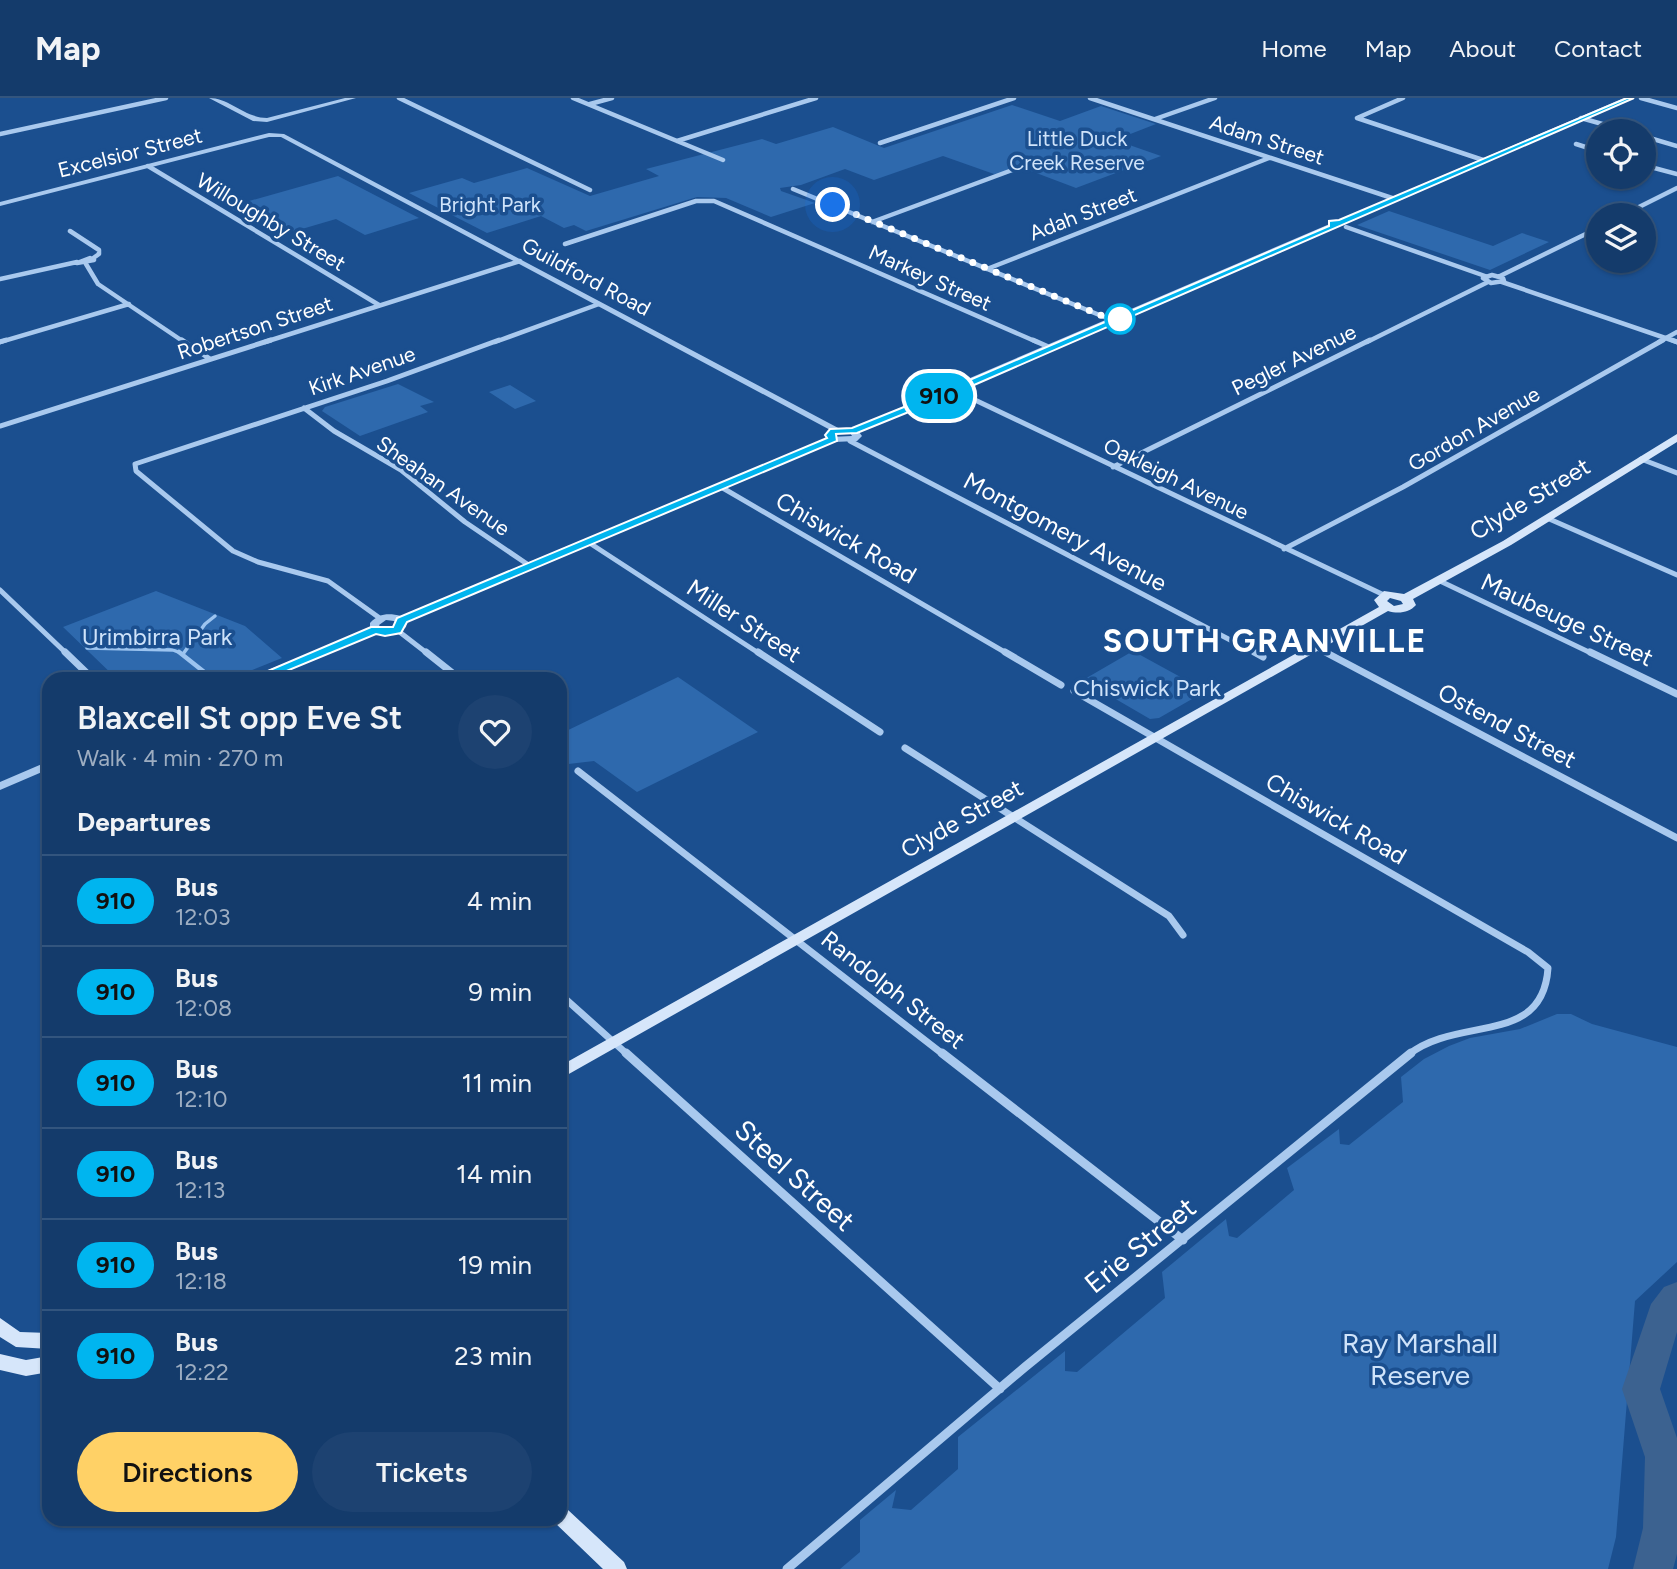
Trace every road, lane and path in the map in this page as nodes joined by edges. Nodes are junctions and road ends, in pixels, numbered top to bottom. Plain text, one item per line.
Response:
1 (166, 98) edge
2 (212, 98) edge
3 (353, 98) edge
4 (398, 98) edge
5 (573, 98) edge
6 (612, 98) edge
7 (816, 98) edge
8 (1014, 98) edge
9 (1090, 98) edge
10 (1215, 98) edge
11 (1403, 98) edge
12 (1630, 98) edge
13 (1641, 98) edge
14 (589, 104) junction
15 (1677, 108) edge
16 (1581, 118) junction
17 (1586, 119) edge
18 (1155, 120) junction
19 (261, 121) junction
20 (275, 133) junction
21 (0, 134) edge
22 (1656, 139) edge
23 (677, 141) junction
24 (880, 143) dead end
25 (1576, 144) dead end
26 (1677, 145) edge
27 (1586, 147) edge
28 (1270, 158) junction
29 (723, 160) dead end
30 (1483, 160) junction
31 (148, 166) junction
32 (1656, 168) edge
33 (1015, 169) dead end
34 (1677, 174) edge
35 (1677, 188) edge
36 (793, 189) dead end
37 (590, 190) dead end
38 (1395, 199) junction
39 (1647, 203) edge
40 (0, 204) edge
41 (872, 222) junction
42 (1340, 226) junction
43 (71, 231) dead end
44 (1586, 234) edge
45 (565, 244) dead end
46 (92, 259) junction
47 (520, 261) junction
48 (77, 262) junction
49 (86, 264) junction
50 (986, 269) junction
51 (1500, 276) junction
52 (0, 279) edge
53 (1486, 279) junction
54 (1502, 282) junction
55 (129, 304) junction
56 (599, 304) junction
57 (379, 305) junction
58 (1114, 321) junction
59 (1677, 332) edge
60 (1666, 338) junction
61 (0, 342) edge
62 (1677, 342) edge
63 (1051, 348) junction
64 (210, 359) junction
65 (954, 390) junction
66 (304, 408) junction
67 (0, 426) edge
68 (835, 435) junction
69 (852, 436) junction
70 (1677, 437) edge
71 (1641, 459) junction
72 (1113, 467) junction
73 (1677, 473) edge
74 (721, 487) junction
75 (1547, 518) junction
76 (588, 542) junction
77 (1284, 549) junction
78 (530, 566) junction
79 (1677, 575) edge
80 (1440, 581) junction
81 (0, 590) edge
82 (1386, 601) junction
83 (378, 624) junction
84 (399, 625) junction
85 (1318, 649) junction
86 (1263, 657) dead end
87 (86, 672) edge
88 (271, 672) edge
89 (452, 672) edge
90 (1061, 685) dead end
91 (1074, 691) dead end
92 (1677, 694) edge
93 (880, 732) dead end
94 (1158, 738) junction
95 (905, 748) dead end
96 (42, 768) edge
97 (578, 771) dead end
98 (0, 786) edge
99 (1015, 817) junction
100 (1677, 838) edge
101 (1183, 935) dead end
102 (798, 940) junction
103 (1545, 999) joint
104 (567, 1000) edge
105 (614, 1042) junction
106 (567, 1069) edge
107 (1183, 1240) junction
108 (3, 1333) edge
109 (42, 1341) edge
110 (0, 1362) edge
111 (42, 1365) edge
112 (1000, 1389) junction
113 (567, 1522) edge
114 (617, 1569) edge
115 (787, 1569) edge

1 - 21 street
2 - 19 street, Guildford Road
3 - 19 street
4 - 37 street
5 - 14 street
6 - 14 street
7 - 23 street
8 - 24 street
9 - 18 street, Adam Street
10 - 18 street
11 - 30 street
12 - 16 street
13 - 15 street
14 - 23 street
16 - 17 street
16 - 30 street
18 - 28 street, Adam Street
19 - 20 street, Guildford Road
20 - 31 street, Excelsior Street
20 - 47 street, Guildford Road
22 - 26 street
23 - 29 street
25 - 27 street
28 - 38 street, Adam Street
28 - 50 street, Adah Street
30 - 38 street
31 - 40 street, Excelsior Street
31 - 57 street, Willoughby Street
32 - 34 street
33 - 41 street
35 - 39 street
36 - 41 street
38 - 42 street
41 - 50 street
42 - 53 street
42 - 58 street
43 - 46 street
44 - 51 street
45 - 63 street, Markey Street
46 - 48 street
46 - 49 street
47 - 56 street, Guildford Road
47 - 57 street, Robertson Street
48 - 49 street
48 - 52 street
49 - 55 street
50 - 58 street
51 - 53 street
51 - 54 street
53 - 54 street
53 - 72 street, Pegler Avenue
54 - 60 street
55 - 61 street
55 - 64 street
56 - 66 street, Kirk Avenue
56 - 68 street, Guildford Road
57 - 64 street, Robertson Street
58 - 63 street
59 - 60 street, Gordon Avenue
60 - 62 street
60 - 77 street, Gordon Avenue
63 - 65 street
64 - 67 street, Robertson Street
65 - 69 street
65 - 72 street, Oakleigh Avenue
66 - 78 street, Sheahan Avenue
66 - 83 street, Kirk Avenue
68 - 69 street
68 - 74 street
69 - 86 street, Montgomery Avenue
70 - 71 main road, Clyde Street
71 - 73 street
71 - 75 main road, Clyde Street
72 - 77 street, Oakleigh Avenue
74 - 76 street
74 - 90 street, Chiswick Road
75 - 79 street
75 - 80 main road, Clyde Street
76 - 78 street
76 - 93 street, Miller Street
77 - 82 street, Oakleigh Avenue
78 - 84 street
80 - 82 main road, Clyde Street
80 - 92 street, Maubeuge Street
81 - 87 street
82 - 85 main road, Clyde Street
83 - 84 street
83 - 88 street
84 - 89 street
85 - 94 main road, Clyde Street
85 - 100 street, Ostend Street
91 - 94 street, Chiswick Road
94 - 99 main road, Clyde Street
94 - 103 street, Chiswick Road
95 - 99 street
96 - 98 street
97 - 102 street, Randolph Street
99 - 101 street
99 - 102 main road, Clyde Street
102 - 105 main road, Clyde Street
102 - 107 street, Randolph Street
103 - 107 street, Erie Street
104 - 105 street, Steel Street
105 - 106 main road, Clyde Street
105 - 112 street, Steel Street
107 - 112 street, Erie Street
108 - 109 main road
110 - 111 main road
112 - 115 street, Erie Street
113 - 114 main road

